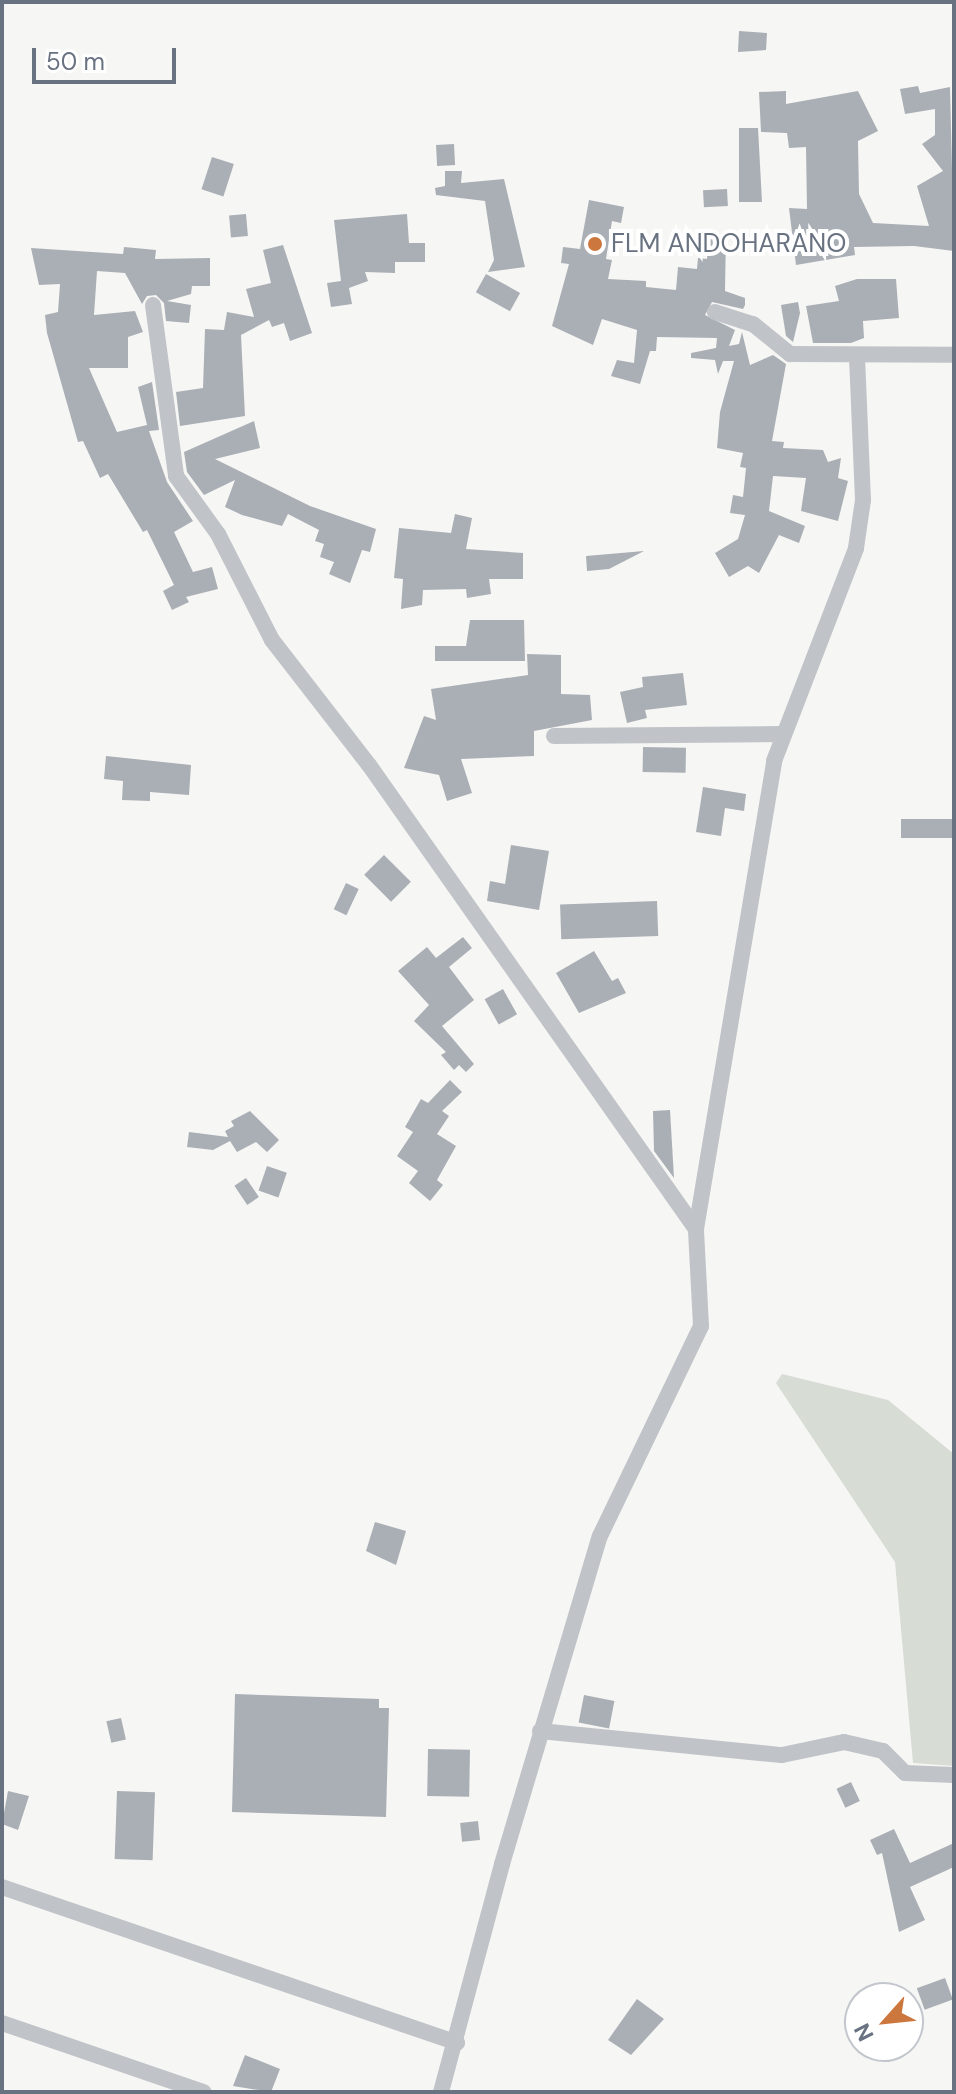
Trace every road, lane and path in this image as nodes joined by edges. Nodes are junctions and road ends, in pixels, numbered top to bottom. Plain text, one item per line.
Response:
1 (153, 305) dead end
2 (715, 312) dead end
3 (857, 355) junction
4 (954, 355) edge
5 (782, 734) junction
6 (554, 736) dead end
7 (696, 1229) junction
8 (540, 1731) junction
9 (954, 1775) edge
10 (2, 1887) edge
11 (2, 2023) edge
12 (457, 2043) junction
13 (204, 2092) edge
14 (441, 2092) edge

1 - 7 street
2 - 3 street
3 - 4 street
3 - 5 street
5 - 6 street
5 - 7 street
7 - 8 street
8 - 9 street
8 - 12 street
10 - 12 street
11 - 13 street
12 - 14 street

